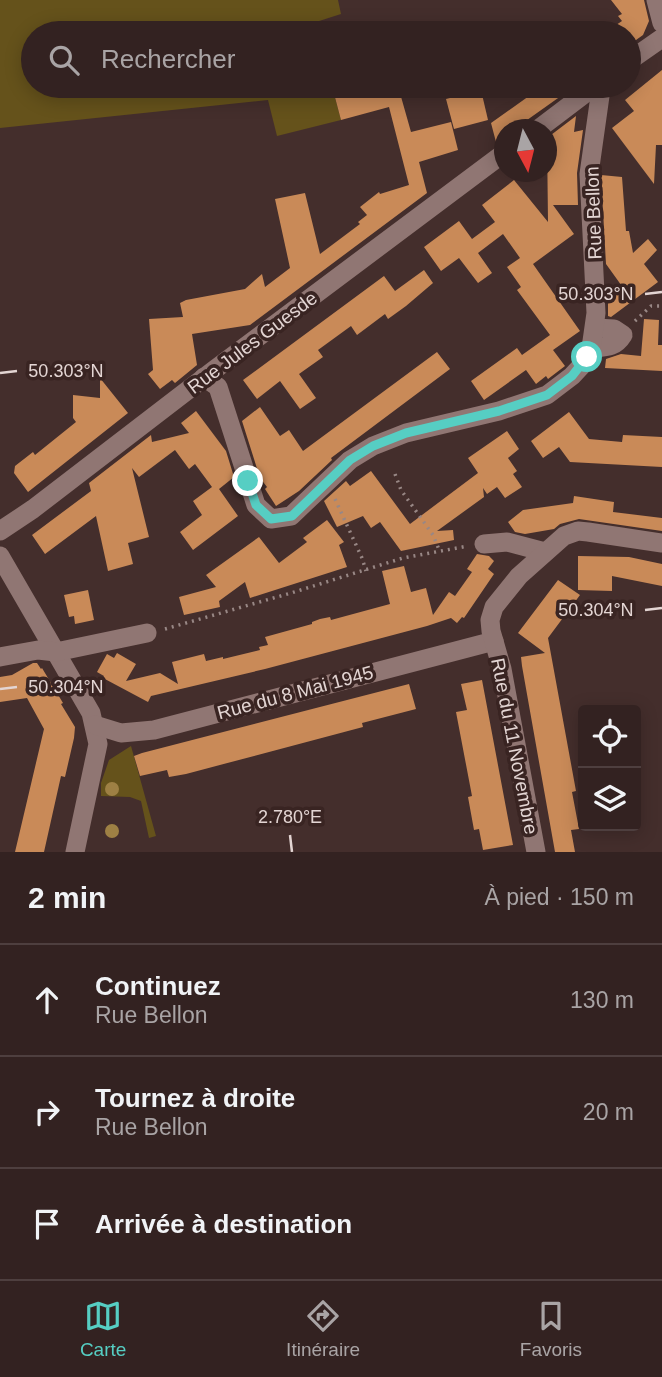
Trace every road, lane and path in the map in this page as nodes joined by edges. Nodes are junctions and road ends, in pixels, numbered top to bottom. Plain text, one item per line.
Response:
1 (656, 0) edge
2 (662, 23) edge
3 (662, 38) edge
4 (641, 53) edge
5 (578, 98) edge
6 (600, 98) edge
7 (551, 119) edge
8 (494, 161) edge
9 (662, 306) edge
10 (595, 328) junction
11 (623, 335) junction
12 (588, 355) junction
13 (204, 377) junction
14 (395, 474) dead end
15 (328, 481) junction
16 (0, 531) edge
17 (662, 543) edge
18 (484, 544) joint
19 (440, 552) junction
20 (545, 552) junction
21 (0, 556) edge
22 (366, 571) junction
23 (147, 633) joint
24 (494, 641) junction
25 (56, 652) junction
26 (0, 657) edge
27 (95, 725) junction
28 (75, 852) edge
29 (536, 852) edge

1 - 2 street
3 - 4 street
5 - 7 street
6 - 10 street, Rue Bellon
8 - 13 street, Rue Jules Guesde
9 - 11 path
10 - 11 street
10 - 12 street, Rue Bellon
11 - 12 street
12 - 15 street
13 - 15 street
13 - 16 street, Rue Jules Guesde
14 - 19 path
15 - 22 path
17 - 20 street, Rue du 11 Novembre
18 - 19 path
18 - 20 street
19 - 22 path
20 - 24 street, Rue du 11 Novembre
21 - 25 street
22 - 23 path
23 - 25 street
24 - 27 street, Rue du 8 Mai 1945
24 - 29 street, Rue du 11 Novembre
25 - 26 street
25 - 27 street
27 - 28 street

